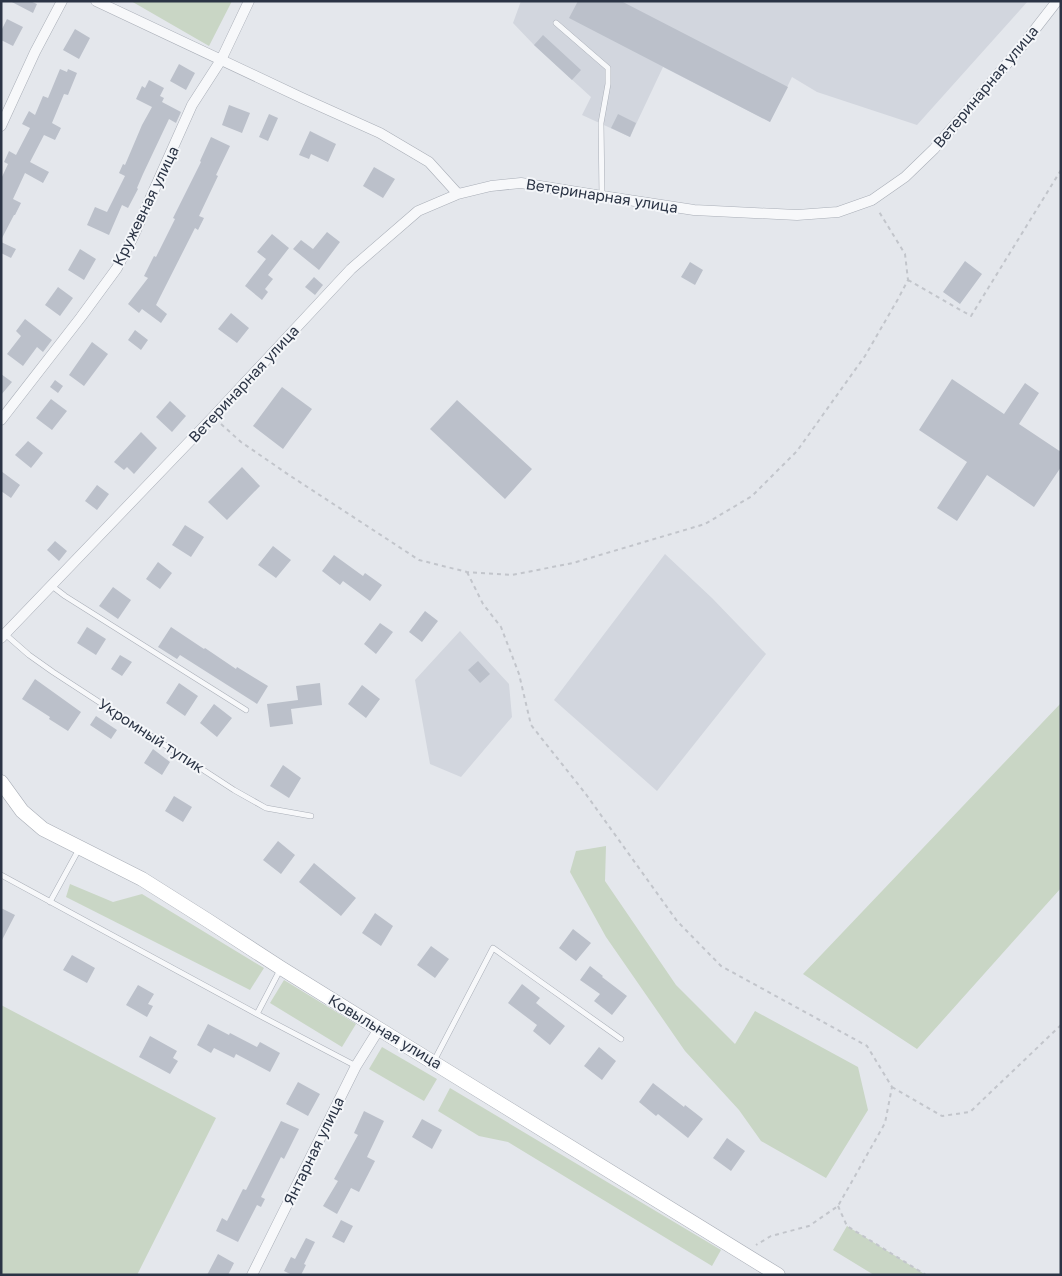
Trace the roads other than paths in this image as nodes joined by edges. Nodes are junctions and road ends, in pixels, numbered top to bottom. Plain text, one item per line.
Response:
1 (62, 1) edge
2 (96, 1) edge
3 (249, 1) edge
4 (1057, 1) edge
5 (556, 23) dead end
6 (221, 60) junction
7 (1, 126) edge
8 (458, 194) junction
9 (602, 196) junction
10 (1, 420) edge
11 (52, 586) junction
12 (3, 635) edge
13 (246, 710) dead end
14 (1, 782) edge
15 (311, 816) dead end
16 (80, 849) junction
17 (1, 876) edge
18 (50, 902) junction
19 (281, 968) junction
20 (257, 1014) junction
21 (379, 1029) junction
22 (621, 1039) dead end
23 (434, 1062) junction
24 (356, 1066) junction
25 (252, 1275) edge
26 (778, 1275) edge

1 - 7 street
2 - 6 street
3 - 6 street, Кружевная улица
4 - 9 street, Ветеринарная улица
5 - 9 lane
6 - 8 street
6 - 10 street, Кружевная улица
8 - 9 street, Ветеринарная улица
8 - 11 street, Ветеринарная улица
11 - 12 street, Ветеринарная улица
11 - 13 lane
12 - 15 lane, Укромный тупик
14 - 16 street, Ковыльная улица
16 - 18 lane
16 - 19 street, Ковыльная улица
17 - 18 lane
18 - 20 lane
19 - 20 lane
19 - 21 street, Ковыльная улица
20 - 24 lane
21 - 23 street, Ковыльная улица
21 - 24 street, Янтарная улица
22 - 23 lane
23 - 26 street, Ковыльная улица
24 - 25 street, Янтарная улица

